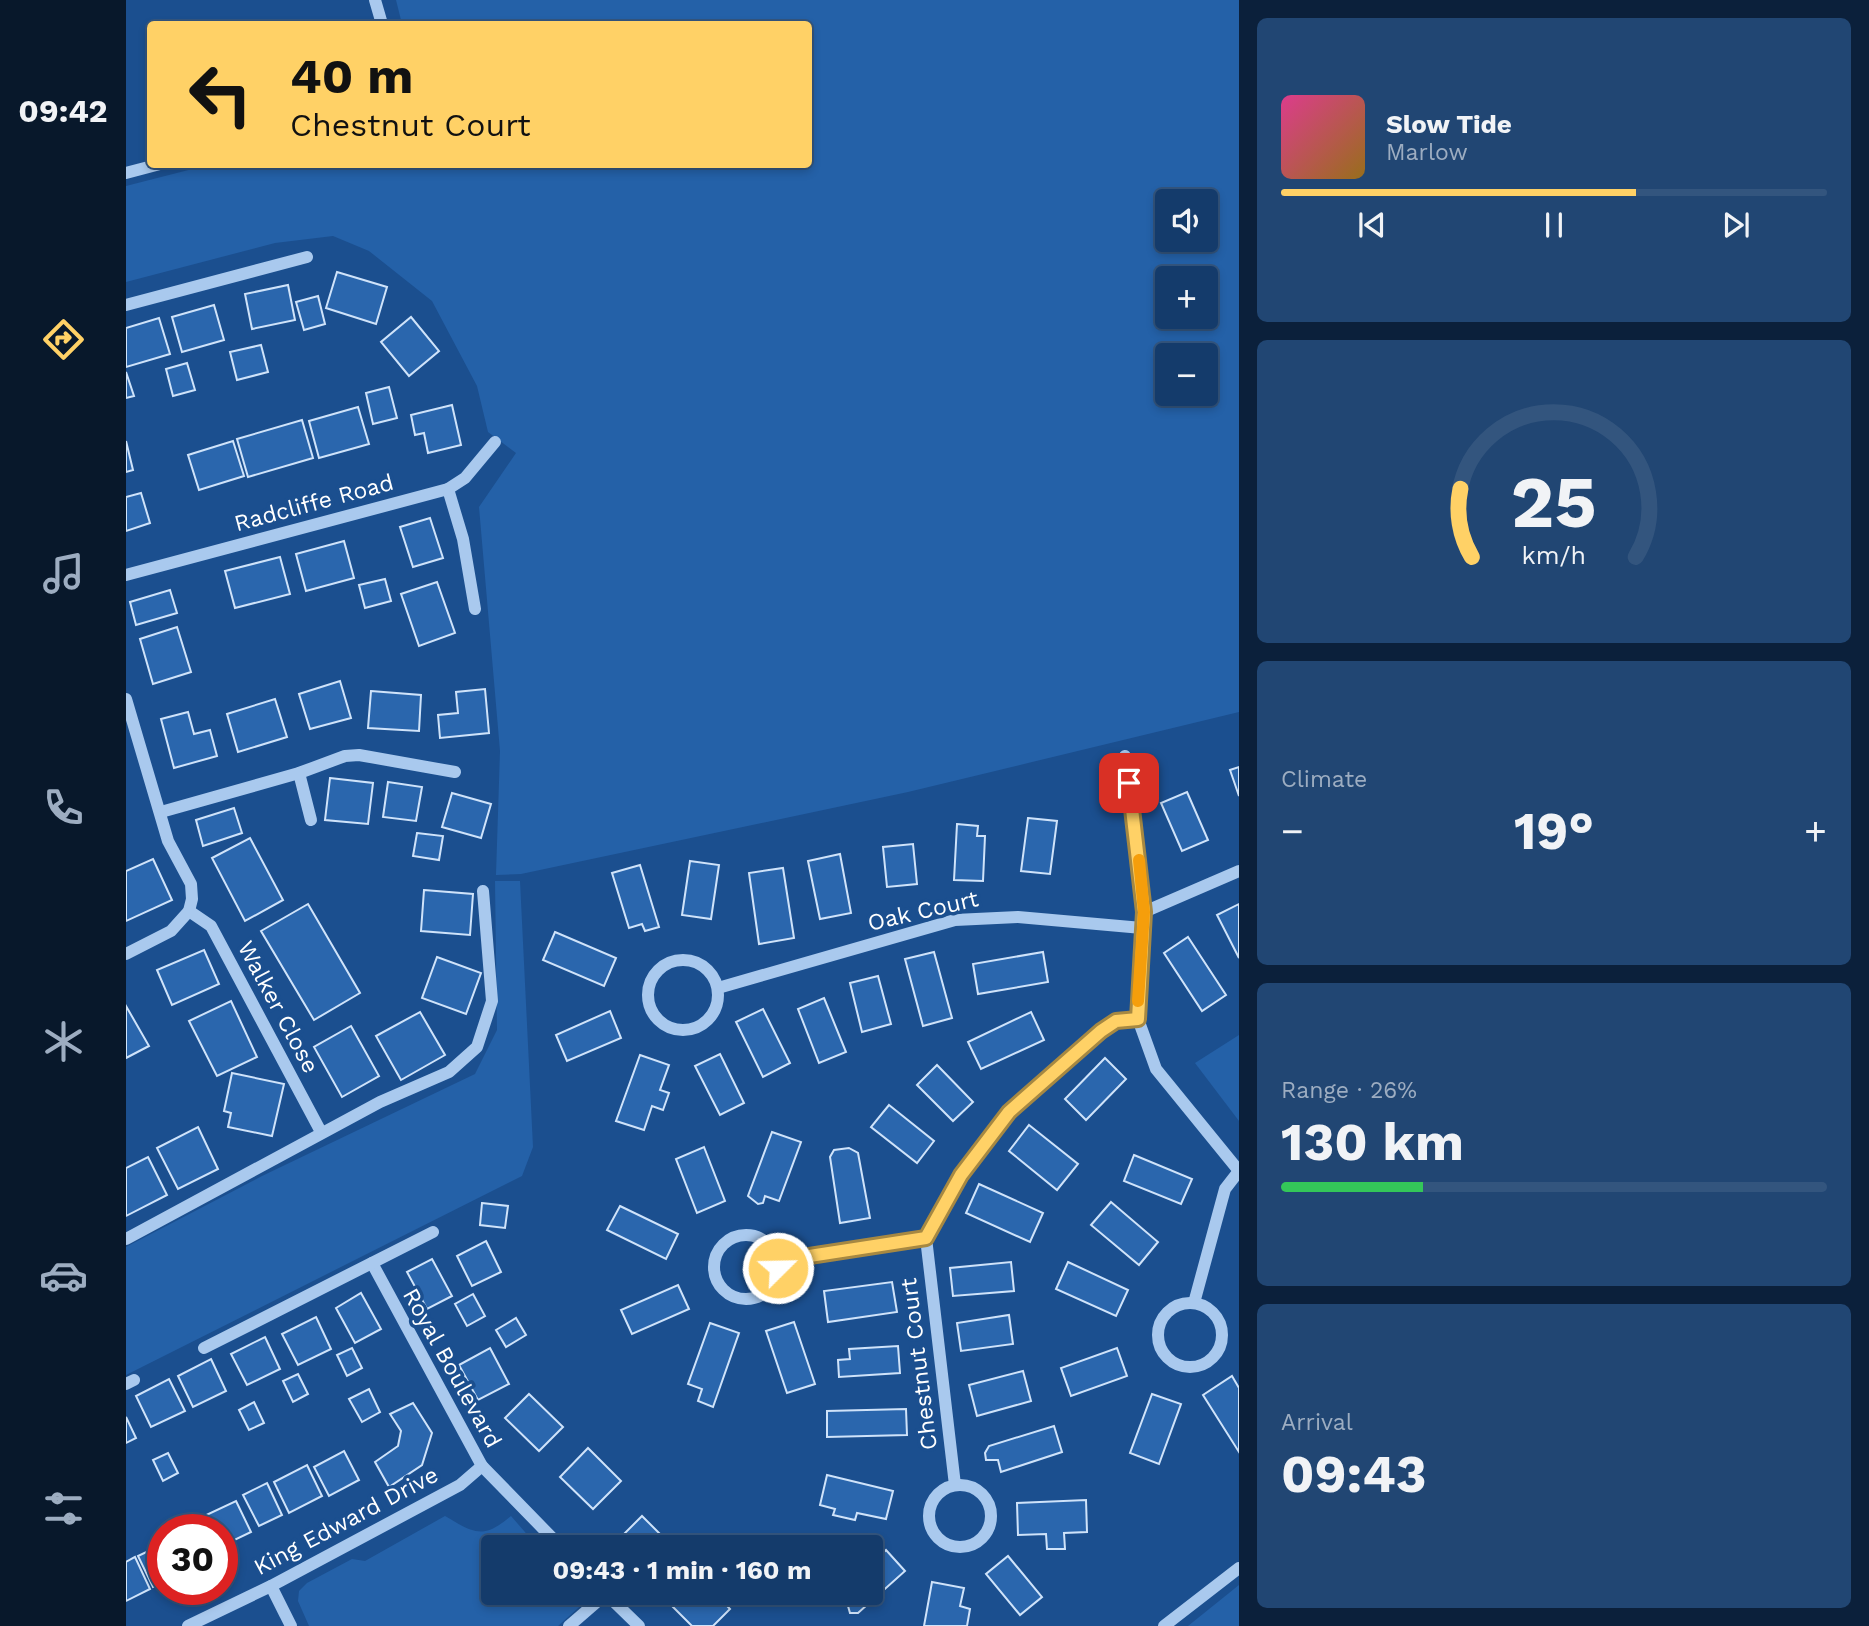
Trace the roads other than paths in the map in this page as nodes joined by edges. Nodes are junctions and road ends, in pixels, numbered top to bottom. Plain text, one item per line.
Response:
1 (375, 0) edge
2 (381, 21) edge
3 (147, 167) edge
4 (126, 173) edge
5 (307, 257) dead end
6 (126, 304) edge
7 (495, 442) dead end
8 (448, 489) junction
9 (126, 575) edge
10 (475, 609) dead end
11 (126, 699) edge
12 (1125, 756) dead end
13 (455, 772) dead end
14 (299, 773) junction
15 (161, 812) junction
16 (311, 820) dead end
17 (1239, 871) edge
18 (483, 891) dead end
19 (189, 911) junction
20 (1144, 912) junction
21 (1142, 929) junction
22 (126, 954) edge
23 (718, 988) junction
24 (1138, 1019) junction
25 (321, 1132) junction
26 (1239, 1171) edge
27 (433, 1232) dead end
28 (926, 1238) junction
29 (126, 1239) edge
30 (777, 1261) junction
31 (372, 1263) junction
32 (1194, 1303) junction
33 (204, 1348) dead end
34 (482, 1466) junction
35 (955, 1485) junction
36 (549, 1535) edge
37 (1239, 1568) edge
38 (271, 1586) junction
39 (592, 1605) edge
40 (617, 1605) edge
41 (188, 1626) edge
42 (291, 1626) edge
43 (569, 1626) edge
44 (639, 1626) edge
45 (1164, 1626) edge

1 - 2 street
3 - 4 street
5 - 6 street
7 - 8 street, Radcliffe Road
8 - 9 street, Radcliffe Road
8 - 10 street
11 - 15 street
12 - 20 street
13 - 14 street
14 - 15 street
14 - 16 street
15 - 19 street
17 - 20 street
18 - 25 street
19 - 22 street
19 - 25 street, Walker Close
20 - 21 street
21 - 23 street, Oak Court
21 - 24 street
23 - 23 street
24 - 26 street
24 - 28 street
25 - 29 street
26 - 32 street
27 - 31 street
28 - 30 street
28 - 35 street, Chestnut Court
30 - 30 street
31 - 33 street
31 - 34 street, Royal Boulevard
32 - 32 street
34 - 36 street, Royal Boulevard
34 - 38 street, King Edward Drive
35 - 35 street
37 - 45 street
38 - 41 street, King Edward Drive
38 - 42 street
39 - 43 street
40 - 44 street

